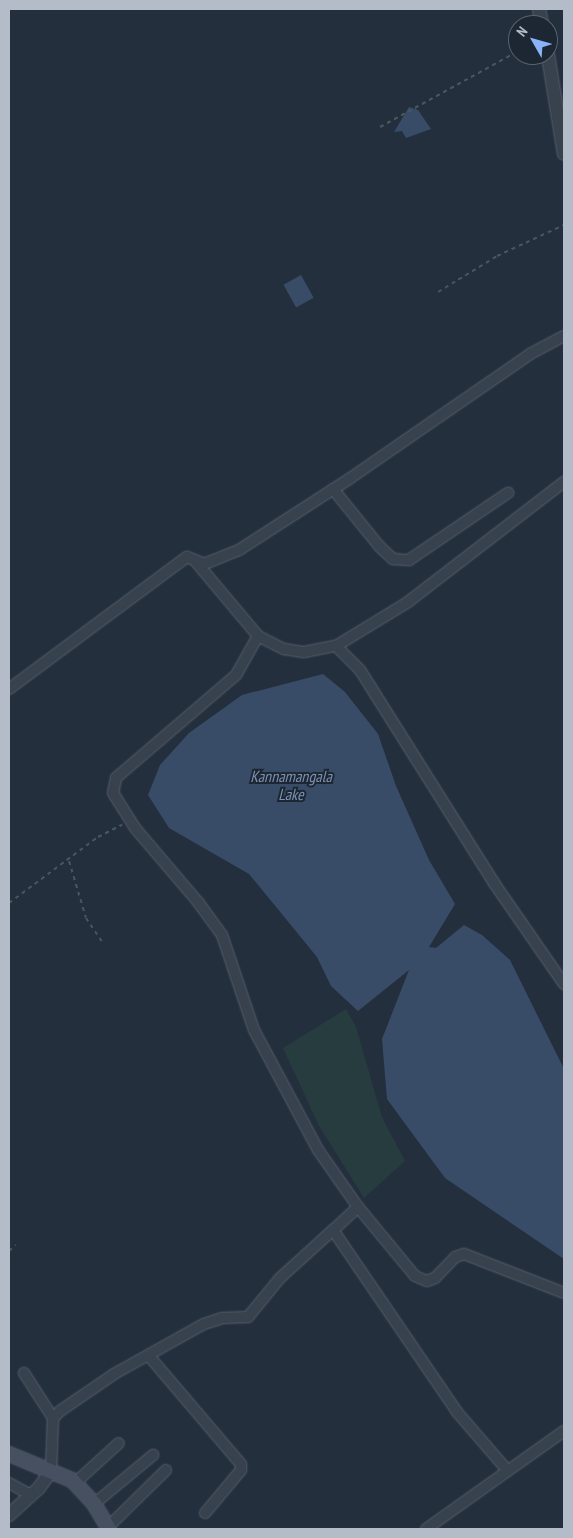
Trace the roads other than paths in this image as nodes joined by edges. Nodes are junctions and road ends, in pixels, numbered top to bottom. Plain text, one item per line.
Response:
1 (550, 65) edge
2 (564, 154) edge
3 (564, 336) edge
4 (564, 482) edge
5 (333, 489) junction
6 (508, 493) dead end
7 (196, 561) junction
8 (258, 636) junction
9 (336, 646) junction
10 (9, 689) edge
11 (564, 984) edge
12 (358, 1208) junction
13 (333, 1230) junction
14 (564, 1293) edge
15 (149, 1356) junction
16 (24, 1373) dead end
17 (53, 1418) junction
18 (564, 1431) edge
19 (119, 1443) dead end
20 (9, 1454) edge
21 (153, 1456) dead end
22 (166, 1470) dead end
23 (507, 1470) junction
24 (51, 1472) junction
25 (9, 1483) edge
26 (75, 1483) junction
27 (31, 1495) junction
28 (94, 1504) junction
29 (205, 1513) dead end
30 (9, 1515) edge
31 (107, 1529) edge
32 (426, 1529) edge

1 - 2 street
3 - 5 street
4 - 9 street
5 - 6 street
5 - 7 street
7 - 8 street
7 - 10 street
8 - 9 street
8 - 12 street
9 - 11 street
12 - 13 street
12 - 14 street
13 - 15 street
13 - 23 street
15 - 17 street
15 - 29 street
16 - 17 street
17 - 24 street
18 - 23 street
19 - 26 street
20 - 24 main road
21 - 28 street
22 - 31 street
23 - 32 street
24 - 26 main road
24 - 27 street
25 - 27 street
26 - 28 main road
27 - 30 street
28 - 31 main road

